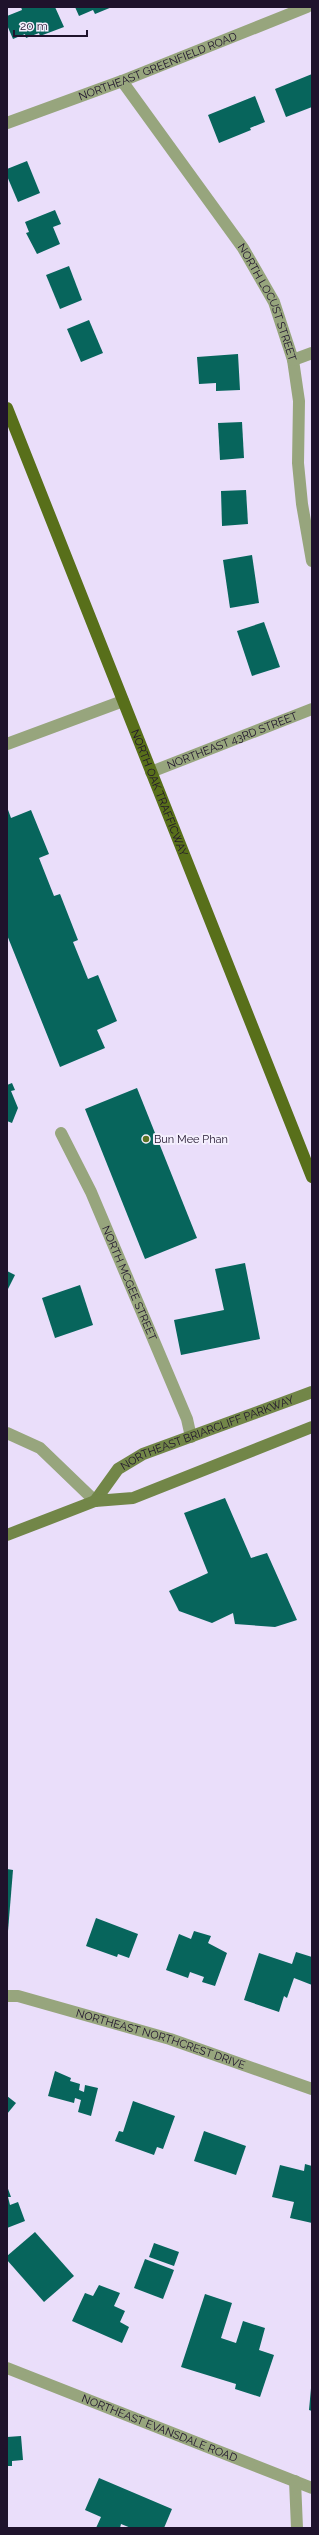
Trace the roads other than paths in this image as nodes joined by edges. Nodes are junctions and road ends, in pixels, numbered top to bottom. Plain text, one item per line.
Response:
1 (307, 7) edge
2 (122, 81) junction
3 (7, 123) edge
4 (312, 353) edge
5 (293, 360) junction
6 (7, 408) edge
7 (312, 561) edge
8 (123, 701) junction
9 (312, 709) edge
10 (7, 744) edge
11 (152, 772) junction
12 (61, 1133) dead end
13 (312, 1177) edge
14 (312, 1392) edge
15 (312, 1427) edge
16 (7, 1433) edge
17 (191, 1437) junction
18 (95, 1501) junction
19 (7, 1535) edge
20 (7, 1996) edge
21 (312, 2089) edge
22 (7, 2368) edge
23 (295, 2481) junction
24 (312, 2488) edge
25 (297, 2528) edge

1 - 2 street, NORTHEAST GREENFIELD ROAD
2 - 3 street, NORTHEAST GREENFIELD ROAD
2 - 5 street, NORTH LOCUST STREET
4 - 5 street
5 - 7 street, NORTH LOCUST STREET
6 - 8 main road, NORTH OAK TRAFFICWAY
8 - 10 street
8 - 11 main road, NORTH OAK TRAFFICWAY
9 - 11 street, NORTHEAST 43RD STREET
11 - 13 main road, NORTH OAK TRAFFICWAY
12 - 17 street, NORTH MCGEE STREET
14 - 17 main road, NORTHEAST BRIARCLIFF PARKWAY
15 - 18 main road
16 - 18 street
17 - 18 main road, NORTHEAST BRIARCLIFF PARKWAY
18 - 19 main road
20 - 21 street, NORTHEAST NORTHCREST DRIVE
22 - 23 street, NORTHEAST EVANSDALE ROAD
23 - 24 street, NORTHEAST EVANSDALE ROAD
23 - 25 street

